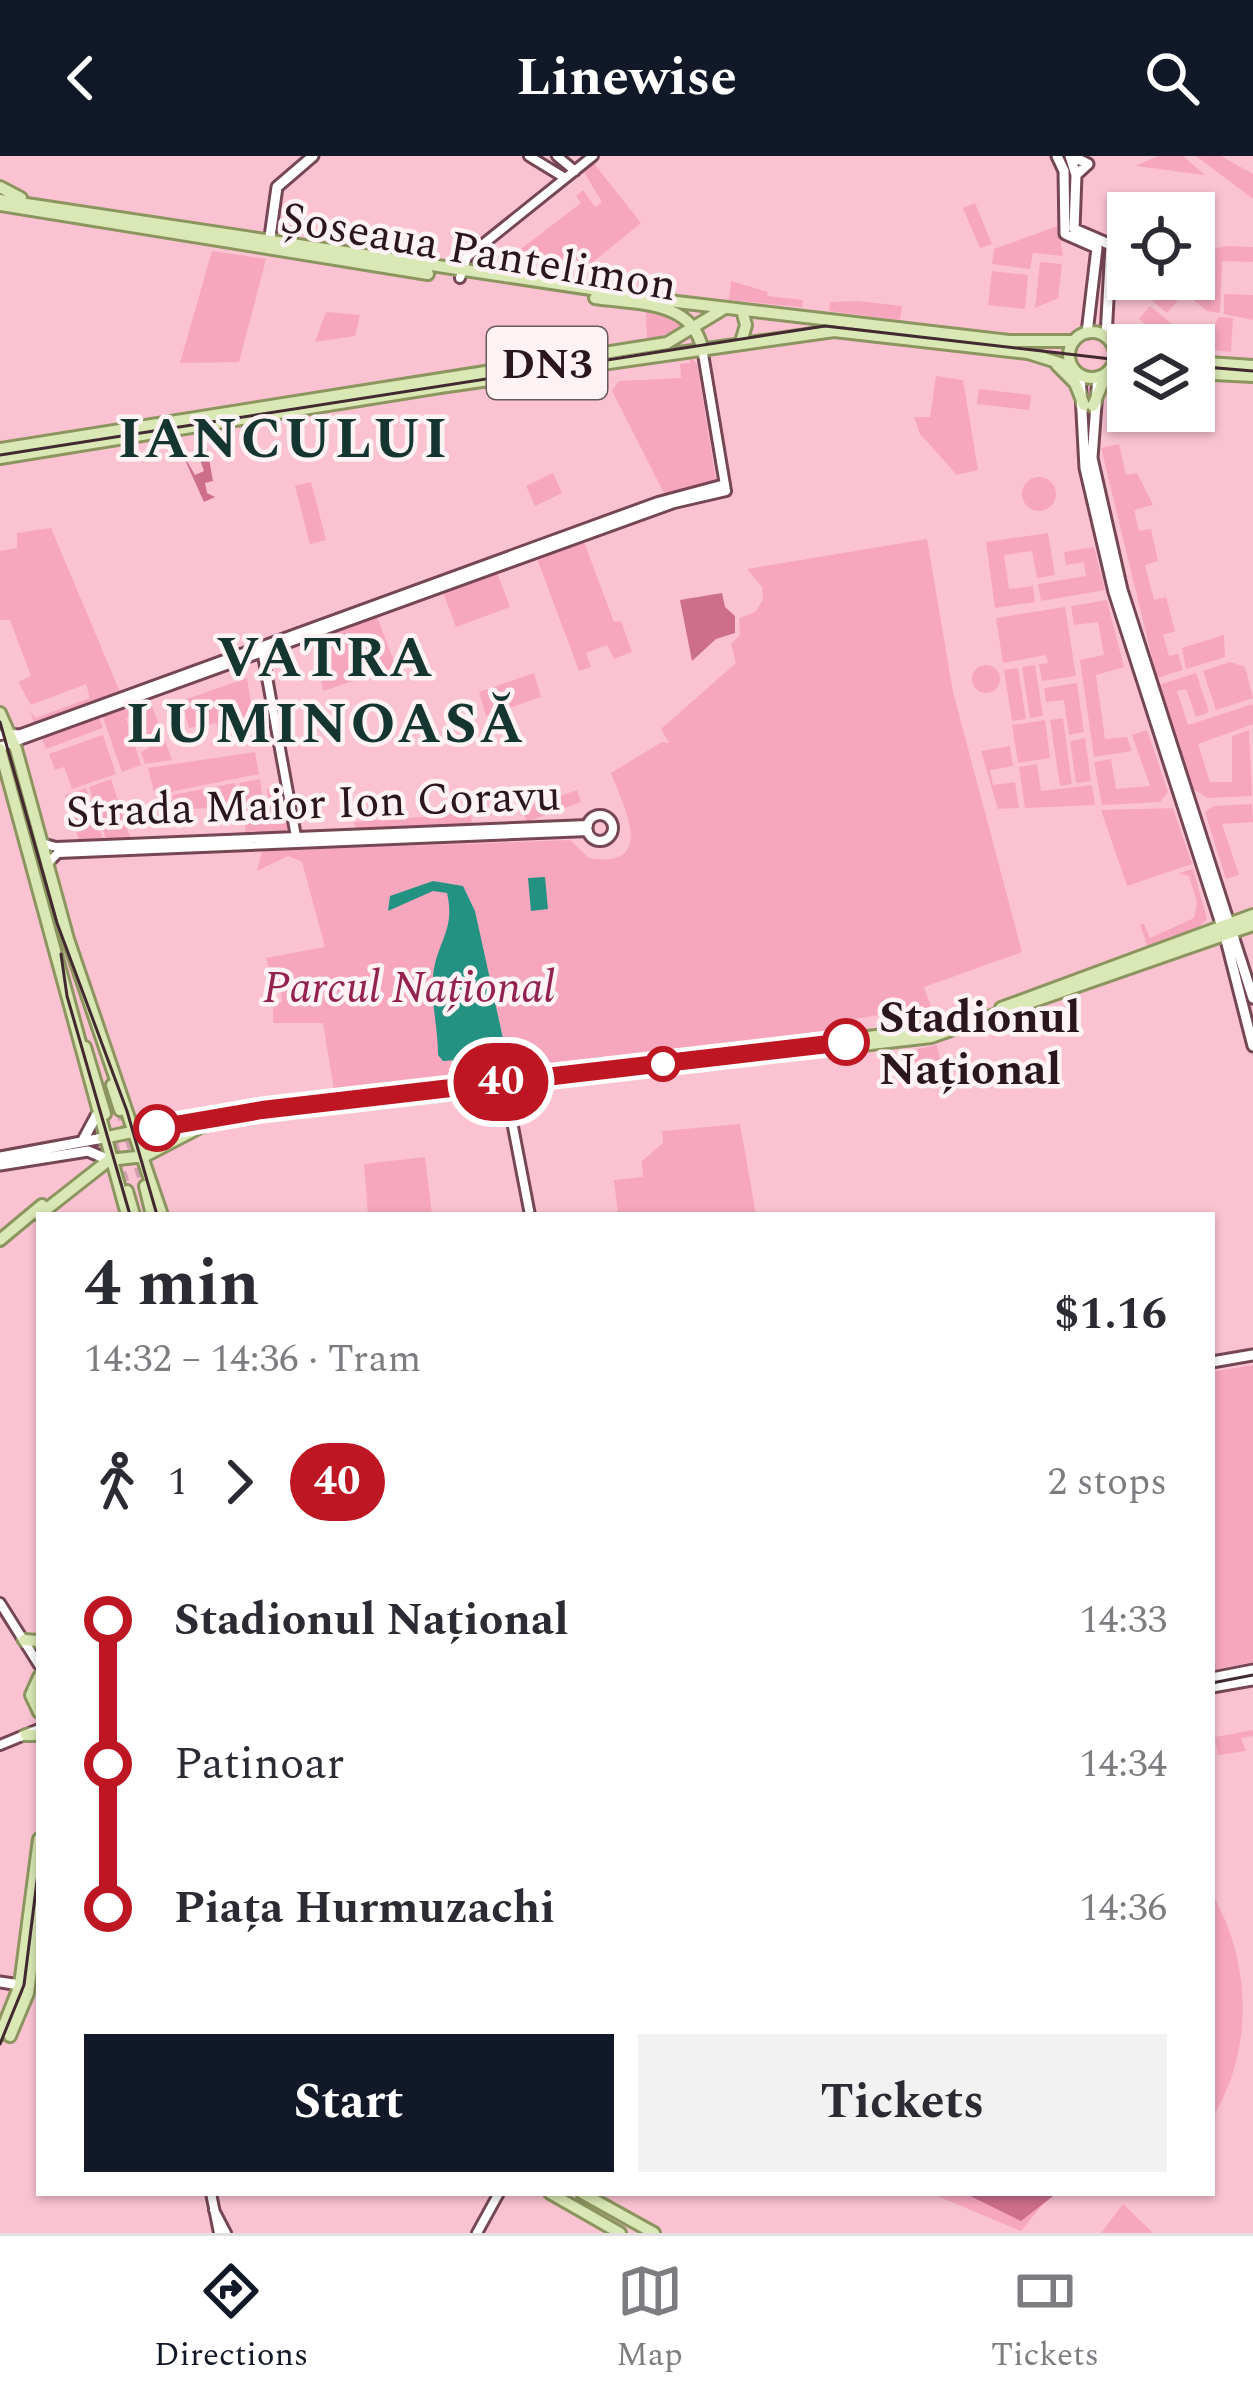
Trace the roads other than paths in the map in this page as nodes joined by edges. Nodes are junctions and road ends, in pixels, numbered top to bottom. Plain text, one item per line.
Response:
1 (313, 156) edge
2 (529, 156) edge
3 (556, 156) edge
4 (592, 156) edge
5 (1068, 162) edge
6 (575, 170) junction
7 (566, 178) junction
8 (0, 187) edge
9 (30, 202) junction
10 (3, 206) edge
11 (269, 246) junction
12 (1098, 246) junction
13 (460, 275) junction
14 (735, 309) junction
15 (674, 311) junction
16 (1109, 324) edge
17 (695, 327) junction
18 (1087, 333) junction
19 (680, 338) junction
20 (1107, 339) edge
21 (1074, 341) junction
22 (741, 342) junction
23 (702, 348) junction
24 (1044, 356) junction
25 (1215, 363) edge
26 (1253, 365) edge
27 (1107, 369) edge
28 (1076, 371) junction
29 (1107, 374) edge
30 (1215, 374) edge
31 (1102, 375) junction
32 (1253, 376) edge
33 (1107, 379) edge
34 (1089, 405) junction
35 (0, 454) edge
36 (262, 650) junction
37 (0, 713) edge
38 (5, 742) edge
39 (3, 766) edge
40 (588, 828) dead end
41 (297, 840) junction
42 (41, 843) junction
43 (133, 847) junction
44 (47, 864) junction
45 (1253, 915) edge
46 (1253, 925) edge
47 (1228, 930) junction
48 (61, 940) junction
49 (1253, 998) edge
50 (1251, 1029) edge
51 (1253, 1046) edge
52 (504, 1083) junction
53 (120, 1110) tunnel mouth
54 (100, 1115) junction
55 (135, 1129) junction
56 (103, 1138) junction
57 (79, 1144) junction
58 (105, 1156) junction
59 (145, 1156) junction
60 (0, 1161) edge
61 (145, 1186) tunnel mouth
62 (127, 1191) tunnel mouth
63 (37, 1212) edge
64 (42, 1212) edge
65 (129, 1212) edge
66 (130, 1212) edge
67 (151, 1212) edge
68 (161, 1212) edge
69 (529, 1212) edge
70 (36, 1213) edge
71 (36, 1217) edge
72 (0, 1243) edge
73 (1253, 1354) edge
74 (1215, 1361) edge
75 (0, 1603) edge
76 (24, 1640) junction
77 (36, 1641) edge
78 (36, 1660) edge
79 (1253, 1670) edge
80 (1215, 1677) edge
81 (1253, 1680) edge
82 (1215, 1686) edge
83 (36, 1732) edge
84 (0, 1745) edge
85 (36, 1872) edge
86 (36, 1924) edge
87 (27, 1970) junction
88 (0, 1985) edge
89 (29, 1990) edge
90 (5, 2036) edge
91 (211, 2196) edge
92 (497, 2196) edge
93 (555, 2196) edge
94 (587, 2196) edge
95 (222, 2233) edge
96 (477, 2233) edge
97 (620, 2233) edge
98 (654, 2233) edge

1 - 11 main road
2 - 7 street
3 - 6 street
4 - 6 street
5 - 12 main road
5 - 12 main road
6 - 7 street
7 - 13 street
8 - 9 main road, Șoseaua Pantelimon
9 - 10 main road, Șoseaua Pantelimon
9 - 11 main road, Șoseaua Pantelimon
10 - 11 main road, Șoseaua Pantelimon
11 - 13 main road, Șoseaua Pantelimon
12 - 16 main road
12 - 18 main road
13 - 14 main road, Șoseaua Pantelimon
13 - 15 main road, Șoseaua Pantelimon
14 - 17 main road, DN3
14 - 21 main road, Șoseaua Pantelimon
14 - 22 main road
15 - 17 main road, Șoseaua Pantelimon
15 - 19 main road
17 - 19 main road, DN3
17 - 23 main road, Șoseaua Pantelimon
18 - 20 main road
18 - 21 main road
19 - 35 main road, DN3
21 - 28 main road
22 - 23 main road, Șoseaua Pantelimon / DN3
22 - 24 main road, Șoseaua Pantelimon / DN3
23 - 35 main road, DN3
23 - 36 street
24 - 28 main road, Șoseaua Pantelimon / DN3
24 - 34 main road
25 - 26 main road
27 - 31 main road
28 - 31 main road, DN3
28 - 34 main road
29 - 31 main road, DN3
30 - 32 main road
31 - 34 main road
33 - 34 main road
34 - 47 main road
36 - 38 street
36 - 41 street
37 - 38 main road
38 - 39 main road
38 - 42 main road
39 - 48 main road
40 - 41 street, Strada Maior Ion Coravu
41 - 43 street, Strada Maior Ion Coravu
42 - 43 street, Strada Maior Ion Coravu
42 - 44 main road
43 - 44 street, Strada Maior Ion Coravu
44 - 48 main road
45 - 47 main road
46 - 47 main road
47 - 49 main road
47 - 50 main road
47 - 52 main road
48 - 53 main road
48 - 54 main road
48 - 55 main road
50 - 51 main road
52 - 55 main road
52 - 59 main road
52 - 69 street
54 - 56 main road
54 - 57 main road
55 - 56 main road
55 - 59 main road
56 - 57 main road
56 - 58 main road
57 - 60 main road
58 - 59 main road
58 - 60 main road
58 - 63 main road
58 - 64 main road
58 - 65 main road
59 - 68 main road
61 - 67 main road
62 - 66 main road
70 - 72 main road
71 - 72 main road
73 - 74 main road
75 - 76 street
76 - 77 main road
76 - 78 street
79 - 80 main road
81 - 82 main road
83 - 84 street
85 - 87 main road
86 - 87 main road
87 - 89 main road
88 - 89 main road
89 - 90 main road
91 - 95 street
92 - 96 street
93 - 97 main road
94 - 98 main road

